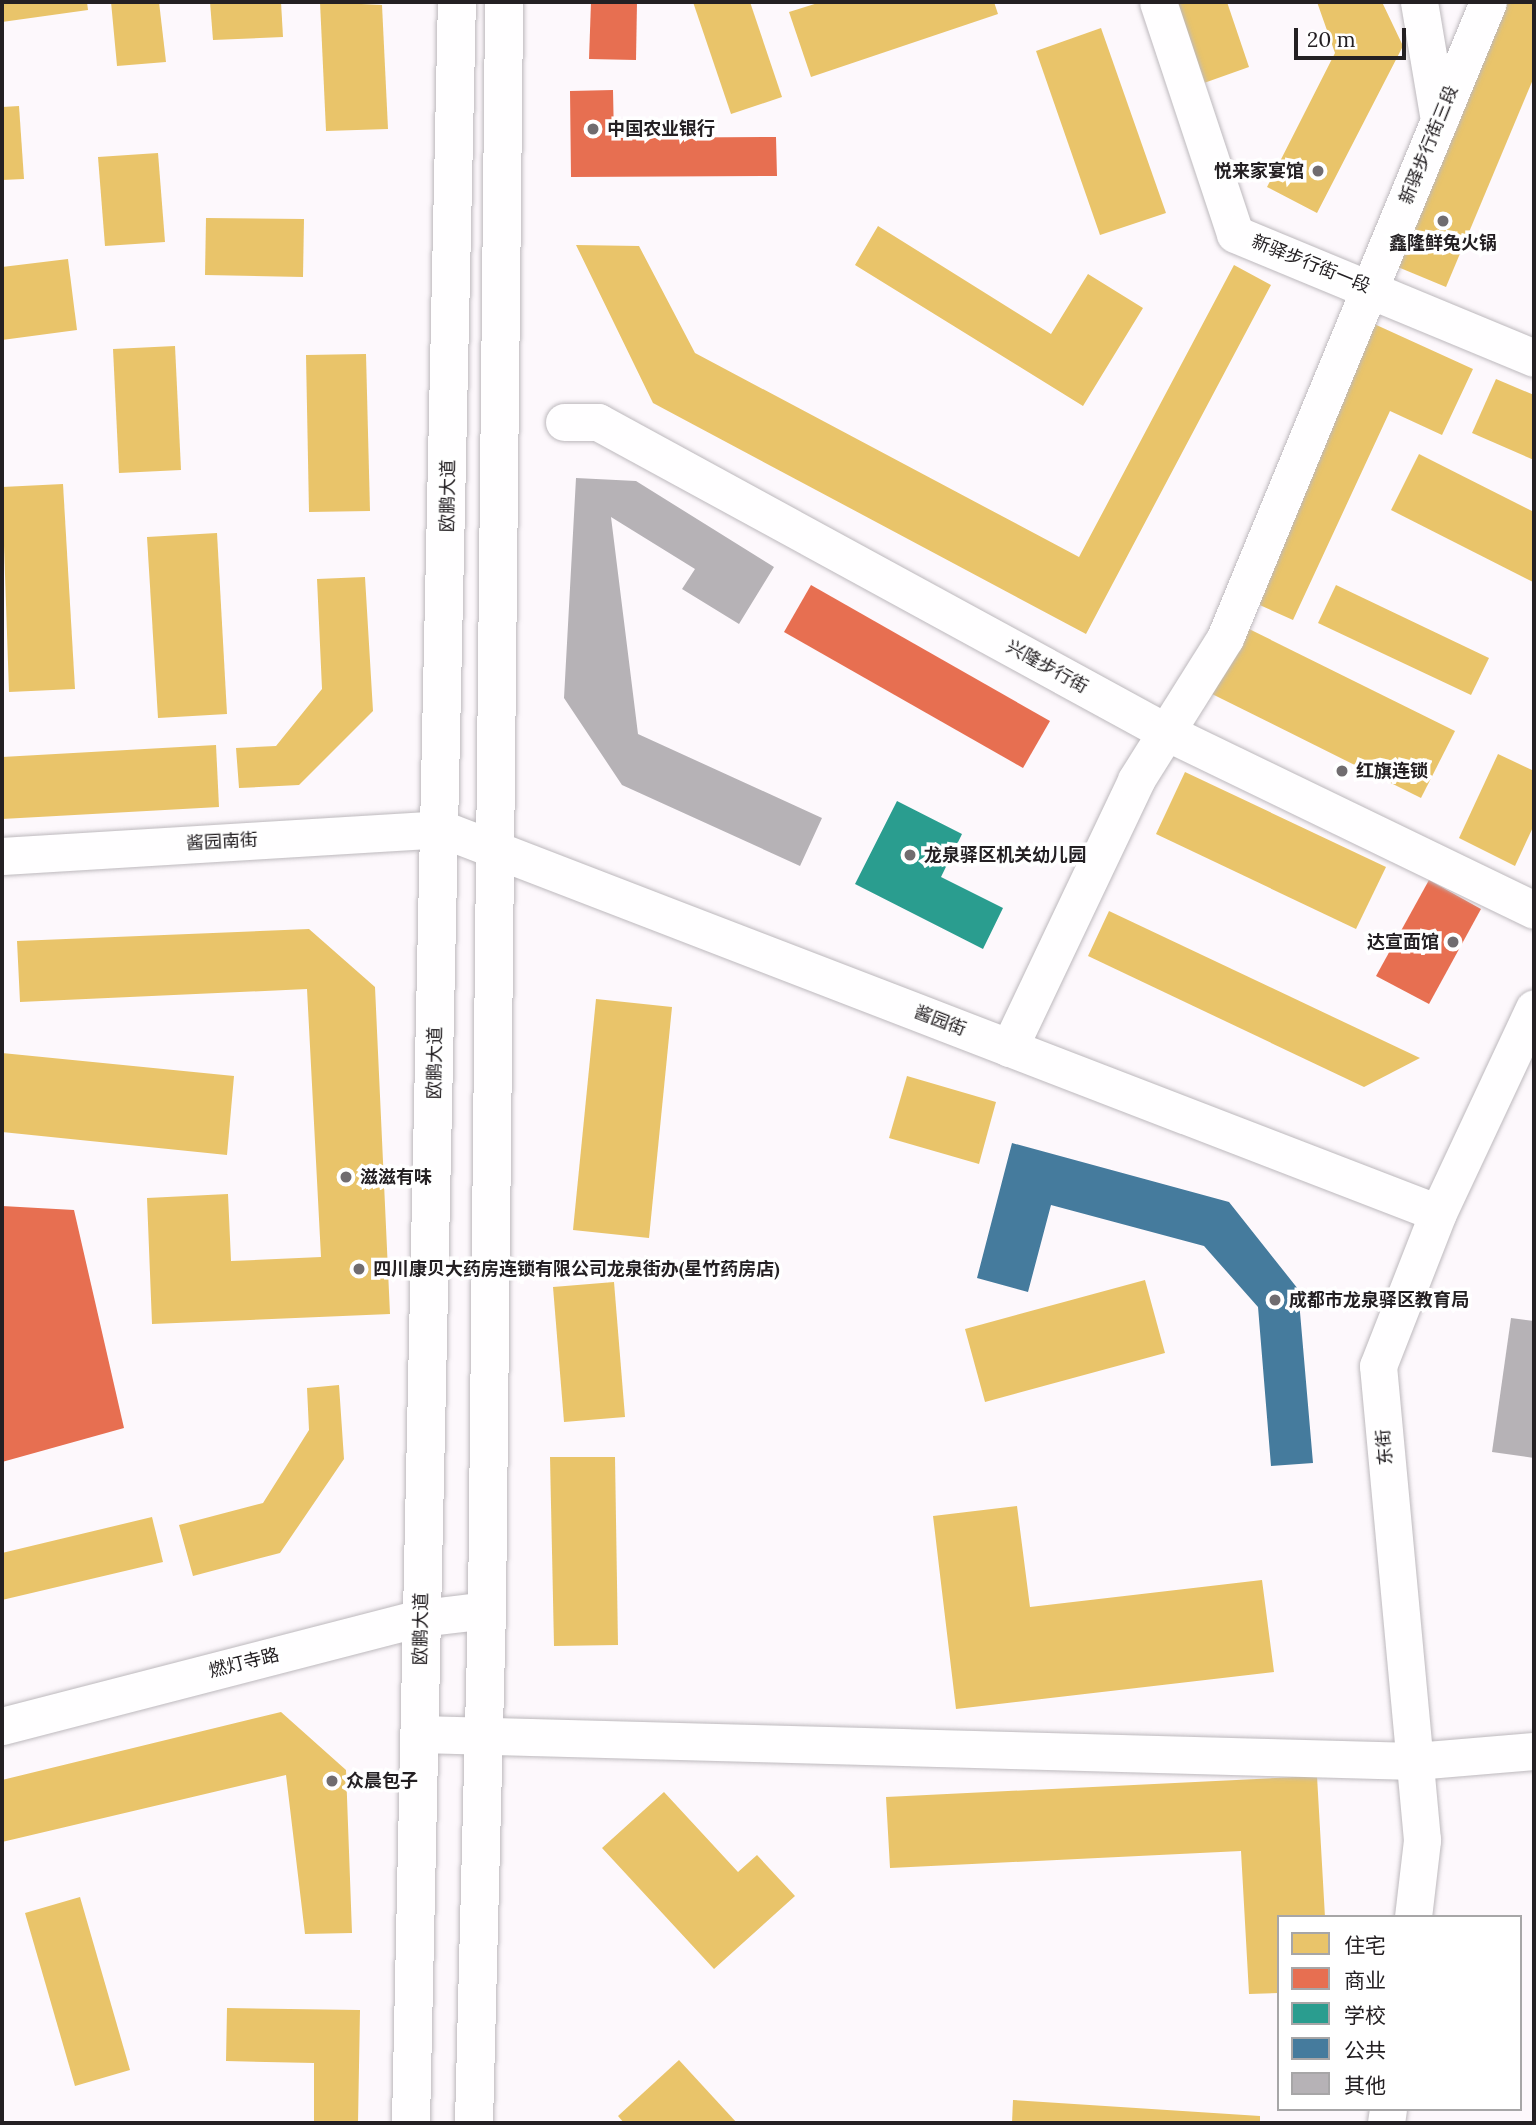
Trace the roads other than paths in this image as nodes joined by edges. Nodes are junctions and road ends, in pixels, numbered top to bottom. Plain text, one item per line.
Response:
1 (457, 2) edge
2 (504, 2) edge
3 (1158, 2) edge
4 (1419, 2) edge
5 (1488, 2) edge
6 (1439, 120) junction
7 (1370, 288) junction
8 (1534, 358) edge
9 (564, 422) dead end
10 (1166, 732) junction
11 (442, 829) junction
12 (495, 849) junction
13 (2, 856) edge
14 (1534, 910) edge
15 (1534, 1008) edge
16 (1009, 1048) junction
17 (1438, 1213) junction
18 (487, 1610) junction
19 (421, 1618) junction
20 (2, 1726) edge
21 (485, 1732) junction
22 (419, 1734) junction
23 (1534, 1751) edge
24 (1415, 1761) junction
25 (1413, 1915) edge
26 (411, 2123) edge
27 (474, 2123) edge

1 - 11 highway, 欧鹏大道
2 - 12 highway
3 - 7 street, 新驿步行街一段
4 - 6 street
5 - 6 street, 新驿步行街三段
6 - 7 street, 新驿步行街三段
7 - 8 street, 新驿步行街一段
7 - 10 street, 新驿步行街三段
9 - 10 street, 兴隆步行街
10 - 14 street, 兴隆步行街
10 - 16 street, 新驿步行街三段
11 - 12 street, 酱园街
11 - 13 street, 酱园南街
11 - 19 highway, 欧鹏大道
12 - 16 street, 酱园街
12 - 18 highway
15 - 17 street, 东街
16 - 17 street, 酱园街
17 - 24 street, 东街
18 - 19 street, 燃灯寺路
18 - 21 highway
19 - 20 street, 燃灯寺路
19 - 22 highway, 欧鹏大道
21 - 22 street
21 - 24 street
21 - 27 highway
22 - 26 highway, 欧鹏大道
23 - 24 street
24 - 25 street, 东街

